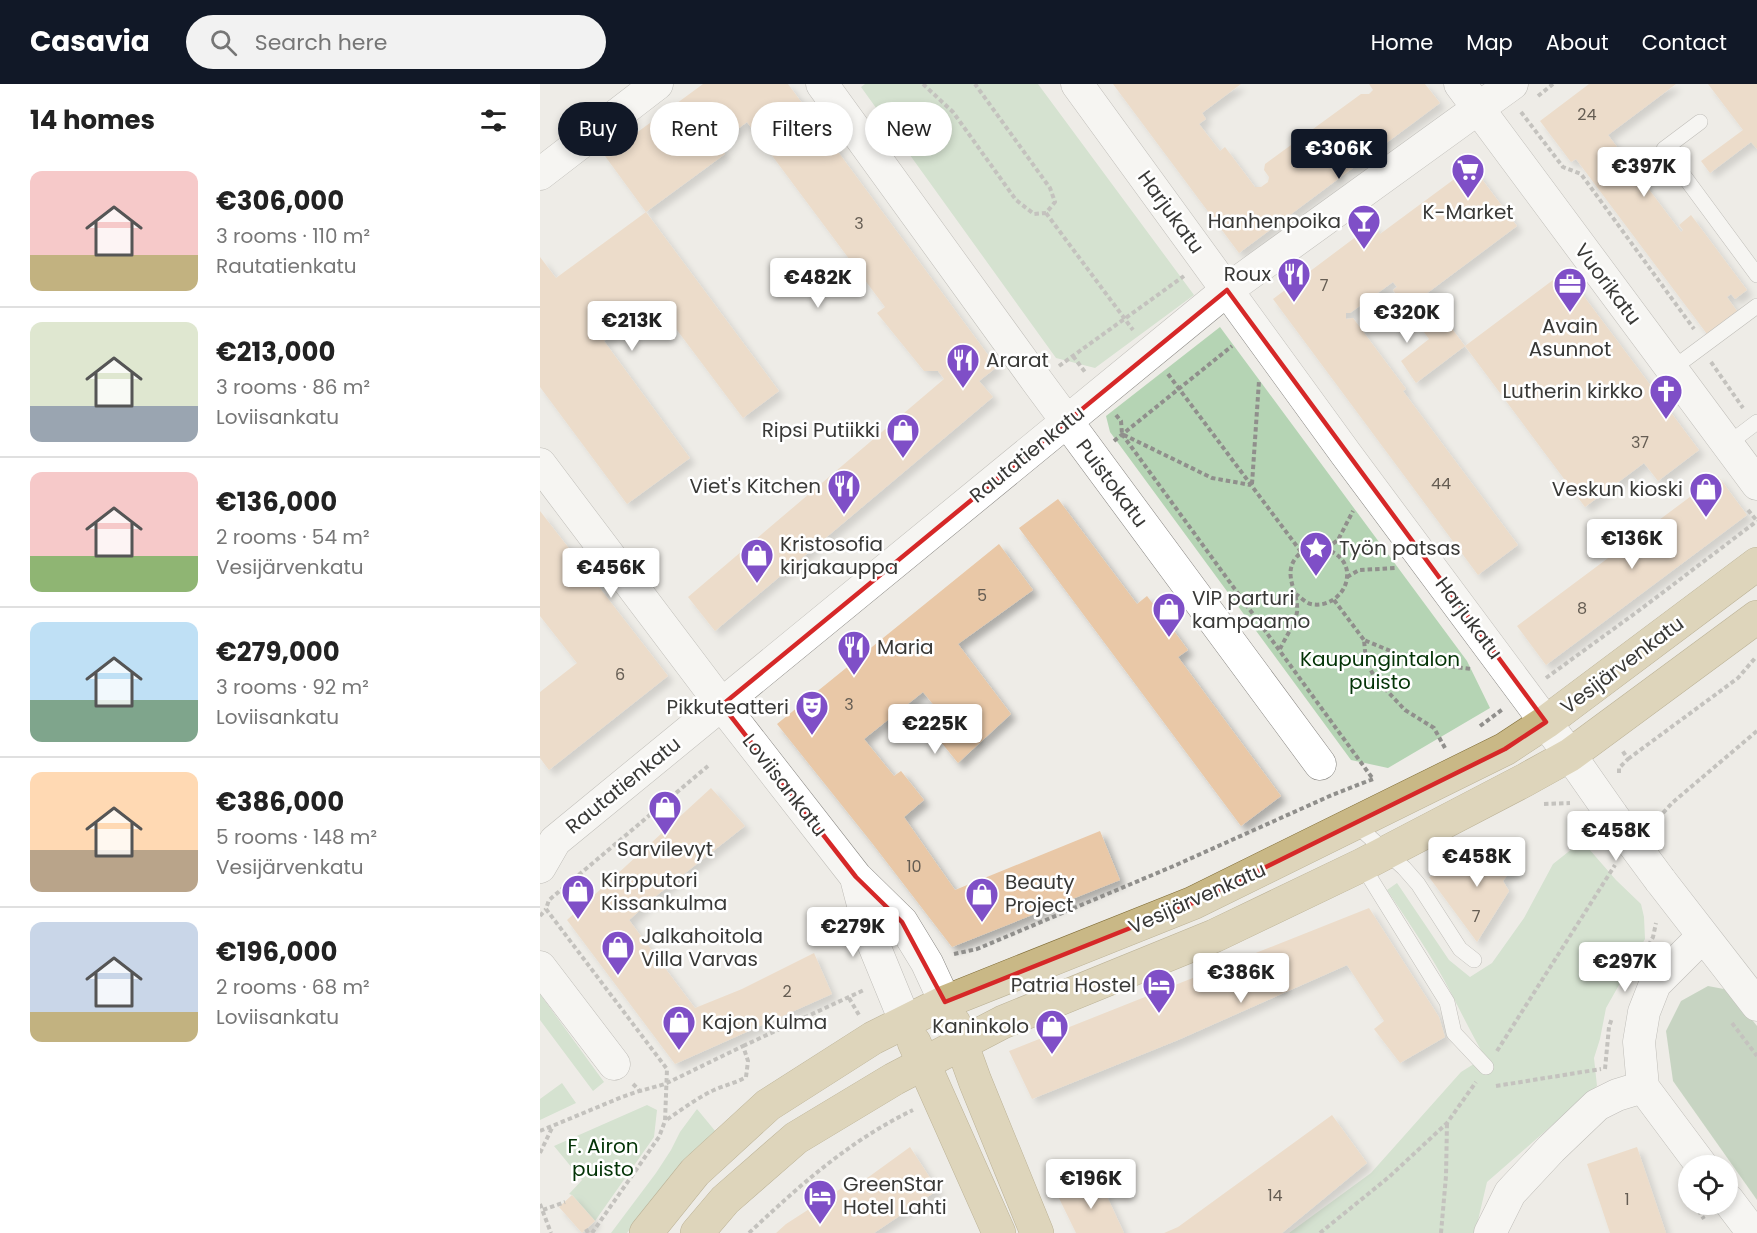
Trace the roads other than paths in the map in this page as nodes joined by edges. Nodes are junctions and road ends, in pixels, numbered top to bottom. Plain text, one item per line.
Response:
1 (657, 84) edge
2 (822, 84) edge
3 (1077, 84) edge
4 (1460, 84) edge
5 (1516, 97) edge
6 (1479, 109) junction
7 (1700, 122) dead end
8 (540, 174) edge
9 (1757, 275) edge
10 (1227, 290) junction
11 (1757, 306) edge
12 (1672, 369) junction
13 (1066, 422) junction
14 (1757, 422) edge
15 (1728, 444) junction
16 (540, 464) edge
17 (1757, 484) edge
18 (1757, 564) edge
19 (1757, 617) edge
20 (722, 705) junction
21 (1546, 722) junction
22 (1570, 755) junction
23 (1320, 764) dead end
24 (1354, 823) junction
25 (545, 851) edge
26 (1375, 859) junction
27 (856, 877) junction
28 (1703, 936) junction
29 (1474, 960) dead end
30 (540, 967) edge
31 (945, 1002) junction
32 (1757, 1005) edge
33 (905, 1021) junction
34 (962, 1043) junction
35 (923, 1063) junction
36 (614, 1064) road end
37 (1486, 1067) road end
38 (1643, 1087) junction
39 (1694, 1155) edge
40 (1738, 1213) edge
41 (646, 1233) edge
42 (697, 1233) edge
43 (999, 1233) edge
44 (1037, 1233) edge
45 (1490, 1233) edge
46 (1753, 1233) edge

1 - 8 street
2 - 13 street, Puistokatu
3 - 10 street, Harjukatu
4 - 6 street, Vuorikatu
5 - 6 street, Rautatienkatu
6 - 10 street, Rautatienkatu
6 - 12 street, Vuorikatu
7 - 9 lane
10 - 13 street, Rautatienkatu
10 - 21 street, Harjukatu
11 - 12 lane
12 - 15 street, Vuorikatu
13 - 20 street, Rautatienkatu
13 - 23 street, Puistokatu
14 - 15 lane
15 - 17 street, Vuorikatu
16 - 20 street, Loviisankatu
18 - 21 main road, Vesijärvenkatu
19 - 22 main road, Vesijärvenkatu
20 - 25 street, Rautatienkatu
20 - 27 street, Loviisankatu
21 - 22 street, Harjukatu
21 - 24 main road, Vesijärvenkatu
22 - 26 main road, Vesijärvenkatu
22 - 28 street, Harjukatu, bridge
24 - 26 lane
24 - 31 main road, Vesijärvenkatu
26 - 29 lane
26 - 34 main road, Vesijärvenkatu
26 - 37 lane
27 - 31 street, Loviisankatu
27 - 33 street, Loviisankatu
28 - 32 street, Harjukatu
28 - 38 street
30 - 36 street
31 - 33 main road, Vesijärvenkatu
31 - 34 main road, Loviisankatu
33 - 35 main road, Loviisankatu
33 - 41 main road, Vesijärvenkatu
34 - 35 main road, Vesijärvenkatu
34 - 44 main road, Loviisankatu
35 - 42 main road, Vesijärvenkatu
35 - 43 main road, Loviisankatu
38 - 39 street
38 - 45 street
40 - 46 street

